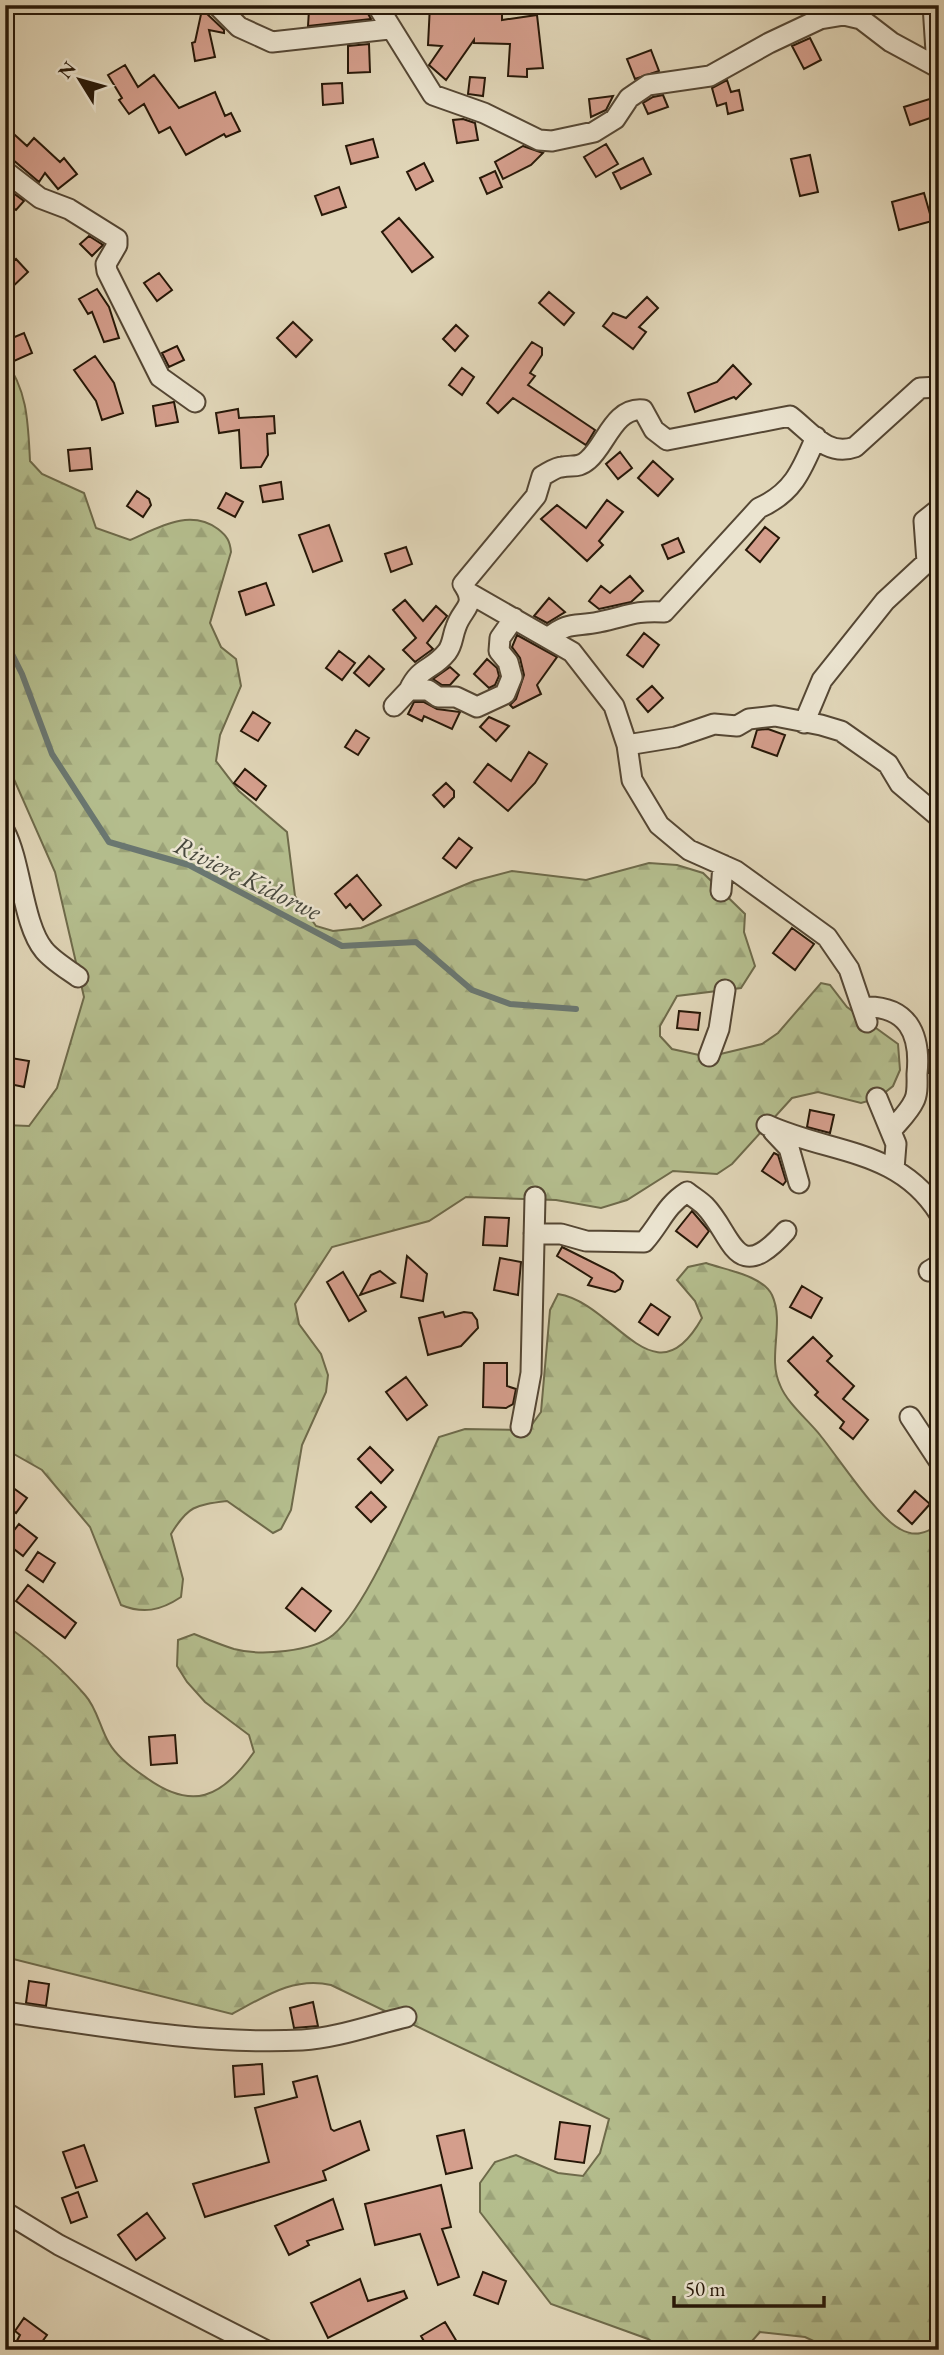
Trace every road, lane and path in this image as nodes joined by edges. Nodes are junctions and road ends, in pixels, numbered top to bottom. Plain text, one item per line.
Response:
1 (217, 5) edge
2 (377, 5) edge
3 (933, 5) edge
4 (388, 29) junction
5 (938, 58) edge
6 (5, 171) edge
7 (939, 387) edge
8 (195, 402) dead end
9 (816, 437) junction
10 (939, 509) edge
11 (469, 593) junction
12 (514, 618) junction
13 (548, 638) junction
14 (409, 690) junction
15 (394, 706) dead end
16 (804, 723) junction
17 (627, 745) junction
18 (939, 817) edge
19 (5, 832) edge
20 (723, 865) junction
21 (721, 891) dead end
22 (78, 977) dead end
23 (724, 990) dead end
24 (709, 1056) dead end
25 (877, 1098) dead end
26 (891, 1131) junction
27 (894, 1169) junction
28 (799, 1183) dead end
29 (535, 1197) dead end
30 (939, 1213) edge
31 (786, 1231) dead end
32 (534, 1234) junction
33 (910, 1417) dead end
34 (521, 1427) dead end
35 (939, 1461) edge
36 (5, 2012) edge
37 (406, 2018) dead end
38 (5, 2212) edge
39 (265, 2350) edge

1 - 4 street
2 - 4 street
3 - 5 street
4 - 5 street
6 - 8 street
7 - 9 street
9 - 11 street
9 - 13 street
10 - 16 street
11 - 12 street
11 - 14 street
12 - 13 street
12 - 14 street
13 - 17 street
14 - 15 street
16 - 17 street
16 - 18 street
17 - 20 street
19 - 22 street
20 - 21 street
20 - 26 street
23 - 24 street
25 - 26 street
26 - 27 street
27 - 28 street
27 - 30 street
29 - 32 street
31 - 32 street
32 - 34 street
33 - 35 street
36 - 37 street
38 - 39 street

